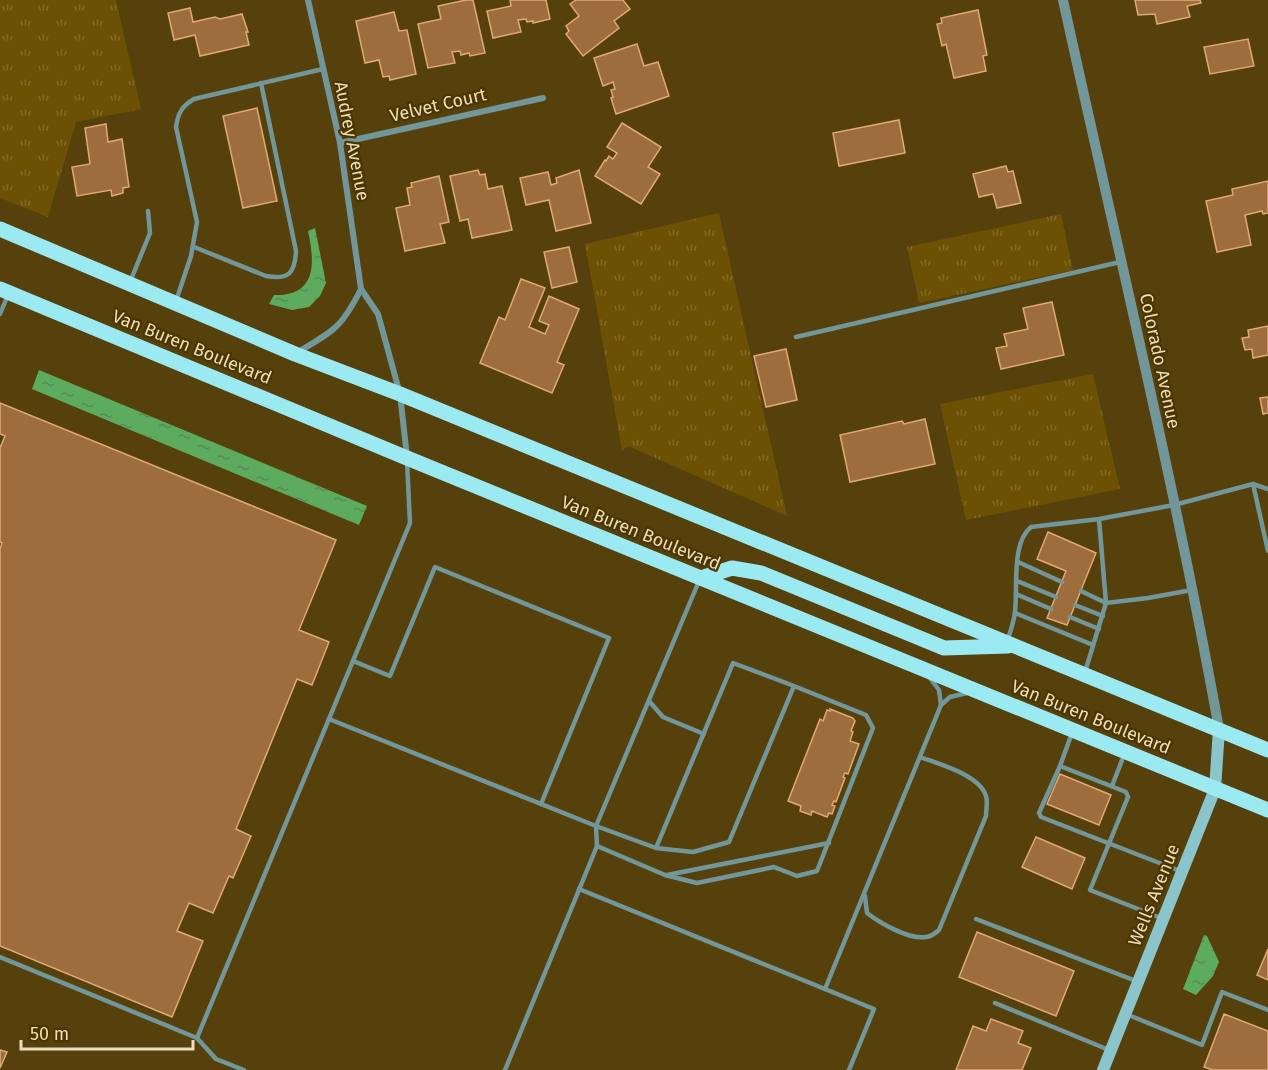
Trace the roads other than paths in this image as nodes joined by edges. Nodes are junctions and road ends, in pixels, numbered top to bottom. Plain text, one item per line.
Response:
1 (308, 0) edge
2 (1063, 0) edge
3 (323, 69) junction
4 (261, 83) junction
5 (543, 98) dead end
6 (340, 143) junction
7 (147, 211) dead end
8 (0, 229) edge
9 (194, 247) junction
10 (1123, 262) junction
11 (129, 284) junction
12 (362, 289) junction
13 (5, 291) edge
14 (175, 304) junction
15 (0, 314) edge
16 (796, 337) dead end
17 (295, 354) junction
18 (400, 394) junction
19 (407, 458) junction
20 (1253, 484) junction
21 (1268, 489) edge
22 (1174, 505) junction
23 (1099, 519) junction
24 (1268, 551) edge
25 (1018, 562) junction
26 (700, 578) junction
27 (1017, 581) junction
28 (1062, 582) dead end
29 (1192, 590) junction
30 (1081, 591) dead end
31 (1016, 594) junction
32 (1056, 597) dead end
33 (1106, 603) junction
34 (1075, 605) dead end
35 (1051, 609) dead end
36 (1015, 613) junction
37 (1103, 616) junction
38 (1070, 617) dead end
39 (1099, 629) junction
40 (1011, 644) junction
41 (1094, 645) junction
42 (353, 662) junction
43 (920, 668) junction
44 (1084, 674) junction
45 (794, 686) junction
46 (976, 691) junction
47 (649, 701) junction
48 (941, 705) junction
49 (329, 719) junction
50 (1219, 729) junction
51 (1073, 730) junction
52 (704, 734) junction
53 (1268, 750) edge
54 (1125, 752) junction
55 (920, 757) junction
56 (1060, 766) junction
57 (1112, 786) junction
58 (1215, 789) junction
59 (541, 804) junction
60 (1268, 810) edge
61 (596, 826) junction
62 (829, 843) junction
63 (1109, 844) junction
64 (597, 846) junction
65 (656, 848) junction
66 (1183, 872) junction
67 (665, 875) junction
68 (579, 889) junction
69 (864, 893) junction
70 (1164, 919) junction
71 (976, 920) dead end
72 (0, 957) edge
73 (1139, 982) junction
74 (825, 989) junction
75 (995, 1004) dead end
76 (1268, 1010) edge
77 (1126, 1014) junction
78 (197, 1038) junction
79 (1111, 1050) junction
80 (244, 1070) edge
81 (505, 1070) edge
82 (849, 1070) edge
83 (1103, 1070) edge

1 - 3 street, Audrey Avenue
2 - 10 street, Colorado Avenue
3 - 4 lane
3 - 6 street, Audrey Avenue
4 - 9 lane
4 - 9 lane
5 - 6 street, Velvet Court
6 - 12 street, Audrey Avenue
7 - 11 lane
8 - 11 main road, Van Buren Boulevard
9 - 14 lane
10 - 16 lane
10 - 22 street, Colorado Avenue
11 - 14 main road, Van Buren Boulevard
12 - 17 street
12 - 18 street, Audrey Avenue
13 - 15 lane
13 - 19 main road, Van Buren Boulevard
14 - 17 main road, Van Buren Boulevard
17 - 18 main road, Van Buren Boulevard
18 - 19 street, Audrey Avenue
18 - 40 main road, Van Buren Boulevard
19 - 26 main road, Van Buren Boulevard
19 - 42 lane
20 - 21 lane
20 - 22 lane
20 - 24 lane
22 - 23 lane
22 - 29 street, Colorado Avenue
23 - 25 lane
23 - 33 lane
25 - 27 lane
25 - 28 lane
26 - 40 main road
26 - 43 main road, Van Buren Boulevard
26 - 47 lane
27 - 31 lane
27 - 32 lane
29 - 33 lane
29 - 50 street, Colorado Avenue
30 - 33 lane
31 - 35 lane
31 - 36 lane
33 - 37 lane
34 - 37 lane
36 - 40 lane
36 - 41 lane
37 - 39 lane
38 - 39 lane
39 - 41 lane
40 - 44 main road, Van Buren Boulevard
41 - 44 lane
42 - 49 lane
42 - 59 lane
43 - 46 main road, Van Buren Boulevard
43 - 48 lane
44 - 50 main road, Van Buren Boulevard
45 - 52 lane
45 - 62 lane
45 - 65 lane
46 - 48 lane
46 - 51 main road, Van Buren Boulevard
47 - 52 lane
47 - 61 lane
48 - 55 lane
49 - 59 lane
49 - 78 lane
50 - 53 main road, Van Buren Boulevard
50 - 58 main road, Wells Avenue
51 - 54 main road, Van Buren Boulevard
51 - 56 lane
52 - 65 lane
54 - 57 lane
54 - 58 main road, Van Buren Boulevard
55 - 69 lane
55 - 69 lane
56 - 57 lane
56 - 63 lane
57 - 63 lane
58 - 60 main road, Van Buren Boulevard
58 - 66 main road, Wells Avenue
59 - 61 lane
61 - 64 lane
61 - 65 lane
62 - 67 lane
62 - 67 lane
63 - 66 lane
63 - 70 lane
64 - 67 lane
64 - 68 lane
66 - 70 main road, Wells Avenue
68 - 74 lane
68 - 81 lane
69 - 74 lane
70 - 73 main road, Wells Avenue
71 - 73 lane
72 - 78 lane
73 - 77 main road, Wells Avenue
74 - 82 lane
75 - 79 lane
76 - 77 lane
77 - 79 main road, Wells Avenue
78 - 80 lane
79 - 83 main road, Wells Avenue

